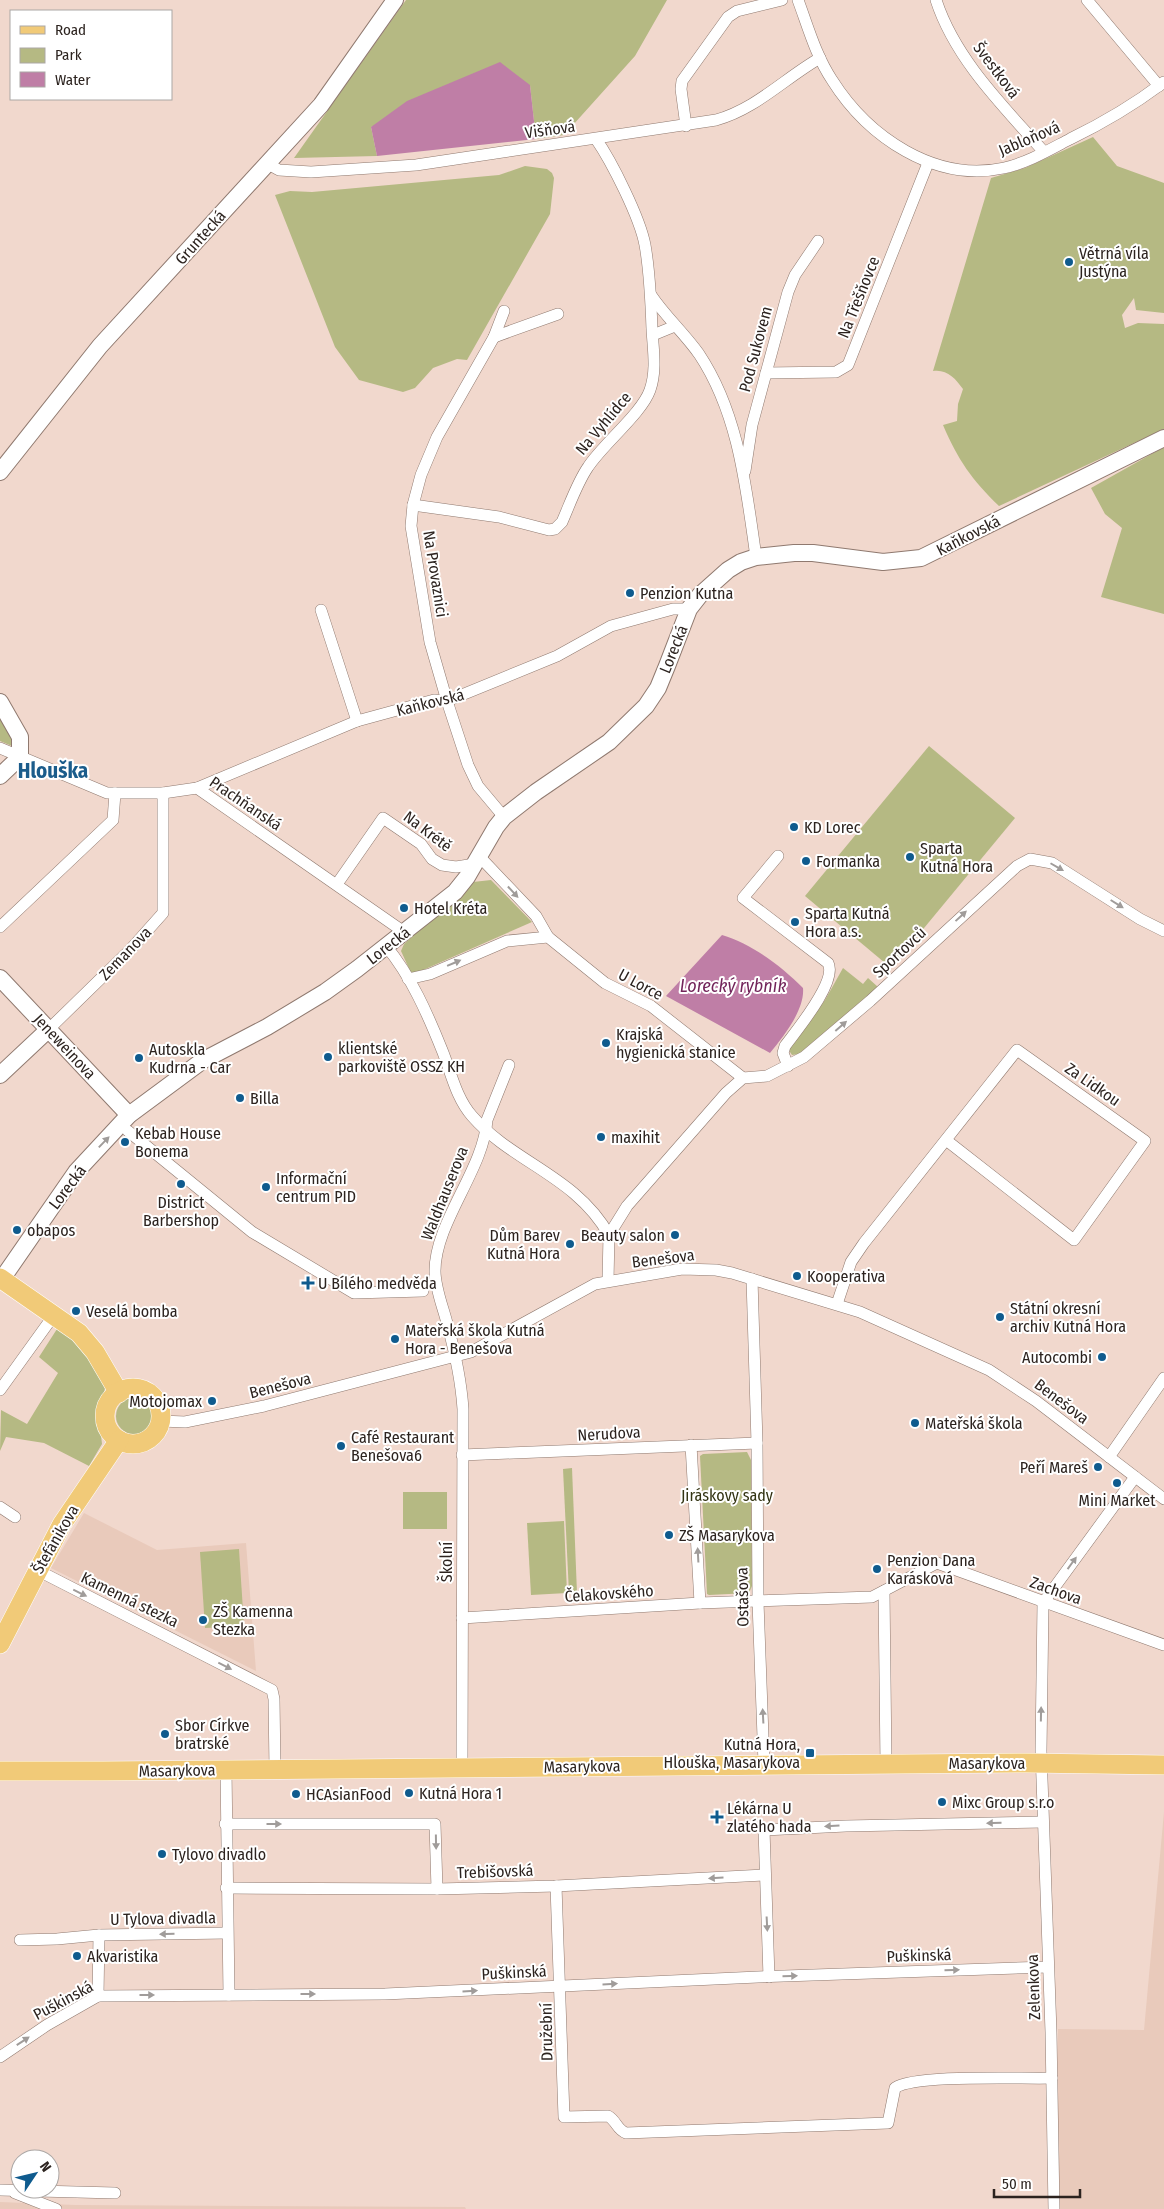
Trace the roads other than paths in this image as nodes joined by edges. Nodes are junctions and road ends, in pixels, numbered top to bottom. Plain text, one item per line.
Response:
1 (395, 0) edge
2 (782, 0) edge
3 (798, 0) edge
4 (936, 0) edge
5 (1087, 0) edge
6 (820, 58) junction
7 (1161, 84) edge
8 (686, 126) junction
9 (596, 138) junction
10 (1044, 152) junction
11 (928, 163) junction
12 (268, 164) junction
13 (818, 241) dead end
14 (651, 295) junction
15 (504, 311) dead end
16 (558, 314) dead end
17 (675, 326) junction
18 (653, 335) junction
19 (494, 337) junction
20 (766, 373) junction
21 (1164, 438) edge
22 (0, 472) edge
23 (744, 472) junction
24 (412, 505) junction
25 (756, 557) junction
26 (690, 609) junction
27 (321, 610) dead end
28 (446, 701) junction
29 (0, 702) edge
30 (357, 721) junction
31 (0, 748) edge
32 (20, 757) junction
33 (0, 776) edge
34 (198, 788) junction
35 (115, 793) junction
36 (163, 793) junction
37 (504, 817) junction
38 (778, 856) dead end
39 (477, 860) junction
40 (337, 884) junction
41 (0, 928) edge
42 (1164, 931) edge
43 (404, 932) junction
44 (548, 936) junction
45 (386, 946) junction
46 (0, 978) edge
47 (408, 979) junction
48 (49, 1029) junction
49 (509, 1065) dead end
50 (788, 1066) junction
51 (0, 1075) edge
52 (743, 1078) junction
53 (129, 1123) junction
54 (486, 1130) junction
55 (946, 1140) junction
56 (609, 1235) junction
57 (1, 1279) edge
58 (752, 1279) junction
59 (608, 1281) junction
60 (423, 1291) dead end
61 (837, 1304) junction
62 (54, 1316) junction
63 (456, 1357) junction
64 (1162, 1383) edge
65 (0, 1390) edge
66 (118, 1393) junction
67 (160, 1421) junction
68 (119, 1440) junction
69 (757, 1443) junction
70 (692, 1445) junction
71 (462, 1456) junction
72 (1109, 1457) junction
73 (1135, 1477) junction
74 (1164, 1499) edge
75 (0, 1507) edge
76 (15, 1516) dead end
77 (937, 1563) joint
78 (37, 1570) junction
79 (884, 1592) junction
80 (758, 1602) junction
81 (700, 1603) junction
82 (1043, 1603) junction
83 (462, 1618) junction
84 (0, 1644) edge
85 (1164, 1645) edge
86 (1041, 1763) junction
87 (764, 1764) junction
88 (886, 1764) junction
89 (1164, 1765) edge
90 (462, 1767) junction
91 (226, 1769) junction
92 (276, 1769) junction
93 (0, 1771) edge
94 (1043, 1822) junction
95 (225, 1824) junction
96 (765, 1875) junction
97 (556, 1886) junction
98 (226, 1888) junction
99 (437, 1890) junction
100 (227, 1933) junction
101 (99, 1935) junction
102 (20, 1940) dead end
103 (1048, 1967) junction
104 (770, 1977) junction
105 (561, 1986) junction
106 (229, 1995) junction
107 (98, 1996) junction
108 (0, 2057) edge
109 (1052, 2078) junction
110 (4, 2190) edge
111 (115, 2193) dead end
112 (56, 2209) edge
113 (1054, 2209) edge

1 - 12 street, Gruntecká
2 - 8 street
3 - 6 street, Jabloňová
4 - 10 street, Švestková
5 - 7 street
6 - 8 street, Višňová
6 - 11 street, Jabloňová
7 - 10 street, Jabloňová
8 - 9 street, Višňová
9 - 12 street, Višňová
9 - 14 street, Na Vyhlídce
10 - 11 street, Jabloňová
11 - 20 street, Na Třešňovce
12 - 22 street, Gruntecká
13 - 20 street, Pod Sukovem
14 - 17 street, Pod Sukovem
14 - 18 street, Na Vyhlídce
15 - 19 street, Na Provaznici
16 - 19 street
17 - 18 street
17 - 23 street, Pod Sukovem
18 - 24 street, Na Vyhlídce
19 - 24 street, Na Provaznici
20 - 23 street, Pod Sukovem
21 - 25 street, Kaňkovská
23 - 25 street, Pod Sukovem
24 - 28 street, Na Provaznici
25 - 26 street, Lorecká
26 - 28 street, Kaňkovská
26 - 37 street, Lorecká
27 - 30 street
28 - 30 street, Kaňkovská
28 - 37 street, Na Provaznici
29 - 32 street
30 - 34 street, Kaňkovská
31 - 32 street, Prachňanská
32 - 33 street
32 - 35 street, Prachňanská
34 - 36 street, Prachňanská
34 - 40 street, Prachňanská
35 - 36 street, Prachňanská
35 - 41 street
36 - 48 street, Zemanova
37 - 39 street, Lorecká
38 - 50 street
39 - 40 street, Na Krétě
39 - 43 street, Lorecká
39 -> 44 street, U Lorce
40 - 43 street, Prachňanská
50 -> 42 street, Sportovců
43 - 45 street, Lorecká
47 -> 44 street
44 - 52 street, U Lorce
45 - 47 street
45 - 53 street, Lorecká
46 - 48 street, Jeneweinova
47 - 54 street
48 - 51 street, Zemanova
48 - 53 street, Jeneweinova
49 - 54 street, Waldhauserova
50 - 52 street, Sportovců
52 - 56 street
57 -> 53 street, Lorecká
53 - 60 street
54 - 56 street
54 - 63 street, Waldhauserova
55 - 55 street, Za Lidkou
55 - 61 street, Za Lidkou
56 - 59 street
57 - 62 main road
58 - 59 street, Benešova
58 - 61 street, Benešova
58 - 69 street, Ostašova
59 - 63 street, Benešova
61 - 72 street, Benešova
62 - 65 street
62 - 66 main road
63 - 67 street, Benešova
63 - 71 street, Školní
64 - 72 street
66 - 67 main road
66 - 68 main road
67 - 68 main road
68 - 78 main road, Štefánikova
69 - 70 street, Nerudova
69 - 80 street, Ostašova
70 - 71 street, Nerudova
81 -> 70 street
71 - 83 street, Školní
72 - 73 street, Benešova
73 - 74 street, Benešova
82 -> 73 street
75 - 76 street
77 - 79 street, Čelakovského
77 - 82 street, Zachova
78 - 84 main road, Štefánikova
78 -> 92 street, Kamenná stezka
79 - 80 street, Čelakovského
79 - 88 street
80 - 81 street, Čelakovského
87 -> 80 street, Ostašova
81 - 83 street, Čelakovského
82 - 85 street, Zachova
86 -> 82 street, Zelenkova
83 - 90 street, Školní
86 - 88 main road, Masarykova
86 - 89 main road, Masarykova
86 - 94 street, Zelenkova
87 - 88 main road, Masarykova
87 - 90 main road, Masarykova
90 - 92 main road, Masarykova
91 - 92 main road, Masarykova
91 - 93 main road, Masarykova
91 - 95 street
94 -> 96 street
94 - 103 street, Zelenkova
95 - 98 street
95 -> 99 street
96 -> 97 street, Trebišovská
96 -> 104 street
97 - 99 street, Trebišovská
97 - 105 street, Družební
98 - 99 street, Trebišovská
98 - 100 street
100 -> 101 street, U Tylova divadla
100 - 106 street
101 - 102 street
101 - 107 street, U Tylova divadla
104 -> 103 street, Puškinská
103 - 109 street, Zelenkova
105 -> 104 street, Puškinská
106 -> 105 street, Puškinská
105 - 109 street, Družební
107 -> 106 street, Puškinská
108 -> 107 street, Puškinská
109 - 113 street, Zelenkova
110 - 111 street
110 - 112 street

